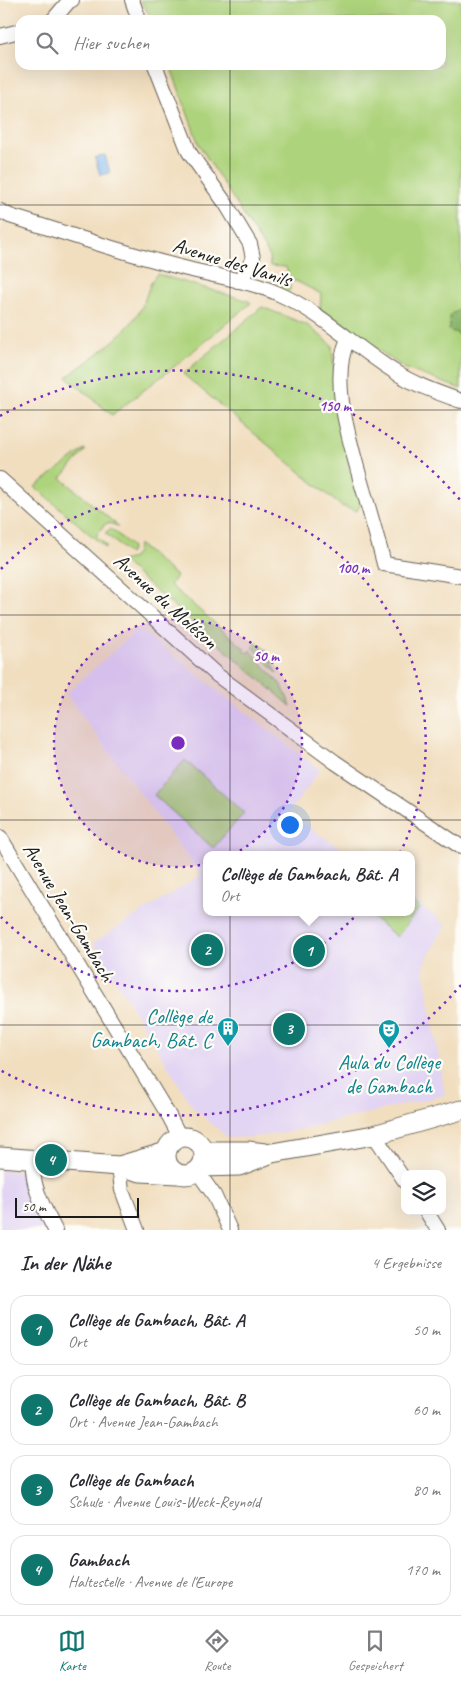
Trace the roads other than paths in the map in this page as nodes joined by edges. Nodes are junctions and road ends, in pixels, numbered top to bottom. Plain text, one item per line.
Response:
1 (72, 0) edge
2 (132, 0) edge
3 (57, 15) edge
4 (137, 15) edge
5 (15, 32) edge
6 (0, 36) edge
7 (157, 70) edge
8 (0, 211) edge
9 (238, 281) junction
10 (348, 339) junction
11 (461, 401) edge
12 (0, 479) edge
13 (461, 576) edge
14 (0, 837) edge
15 (460, 844) edge
16 (461, 1110) edge
17 (374, 1135) junction
18 (180, 1138) junction
19 (166, 1152) junction
20 (0, 1157) edge
21 (33, 1159) junction
22 (201, 1163) junction
23 (119, 1166) junction
24 (177, 1174) junction
25 (401, 1175) edge
26 (429, 1215) edge
27 (54, 1230) edge
28 (137, 1230) edge
29 (230, 1230) edge
30 (438, 1230) edge

1 - 3 street
2 - 4 street
5 - 6 street
7 - 9 street
8 - 9 street, Avenue des Vanils
9 - 10 street, Avenue des Vanils
10 - 11 street, Avenue des Vanils
10 - 13 street
12 - 15 street, Avenue du Moléson
14 - 18 street, Avenue Jean-Gambach
16 - 17 main road
17 - 22 main road
17 - 25 street
18 - 19 main road
18 - 22 main road
19 - 23 main road
19 - 24 main road
20 - 21 main road
21 - 23 main road
21 - 27 street
22 - 24 main road
22 - 29 street
23 - 24 main road
23 - 28 street
26 - 30 street

